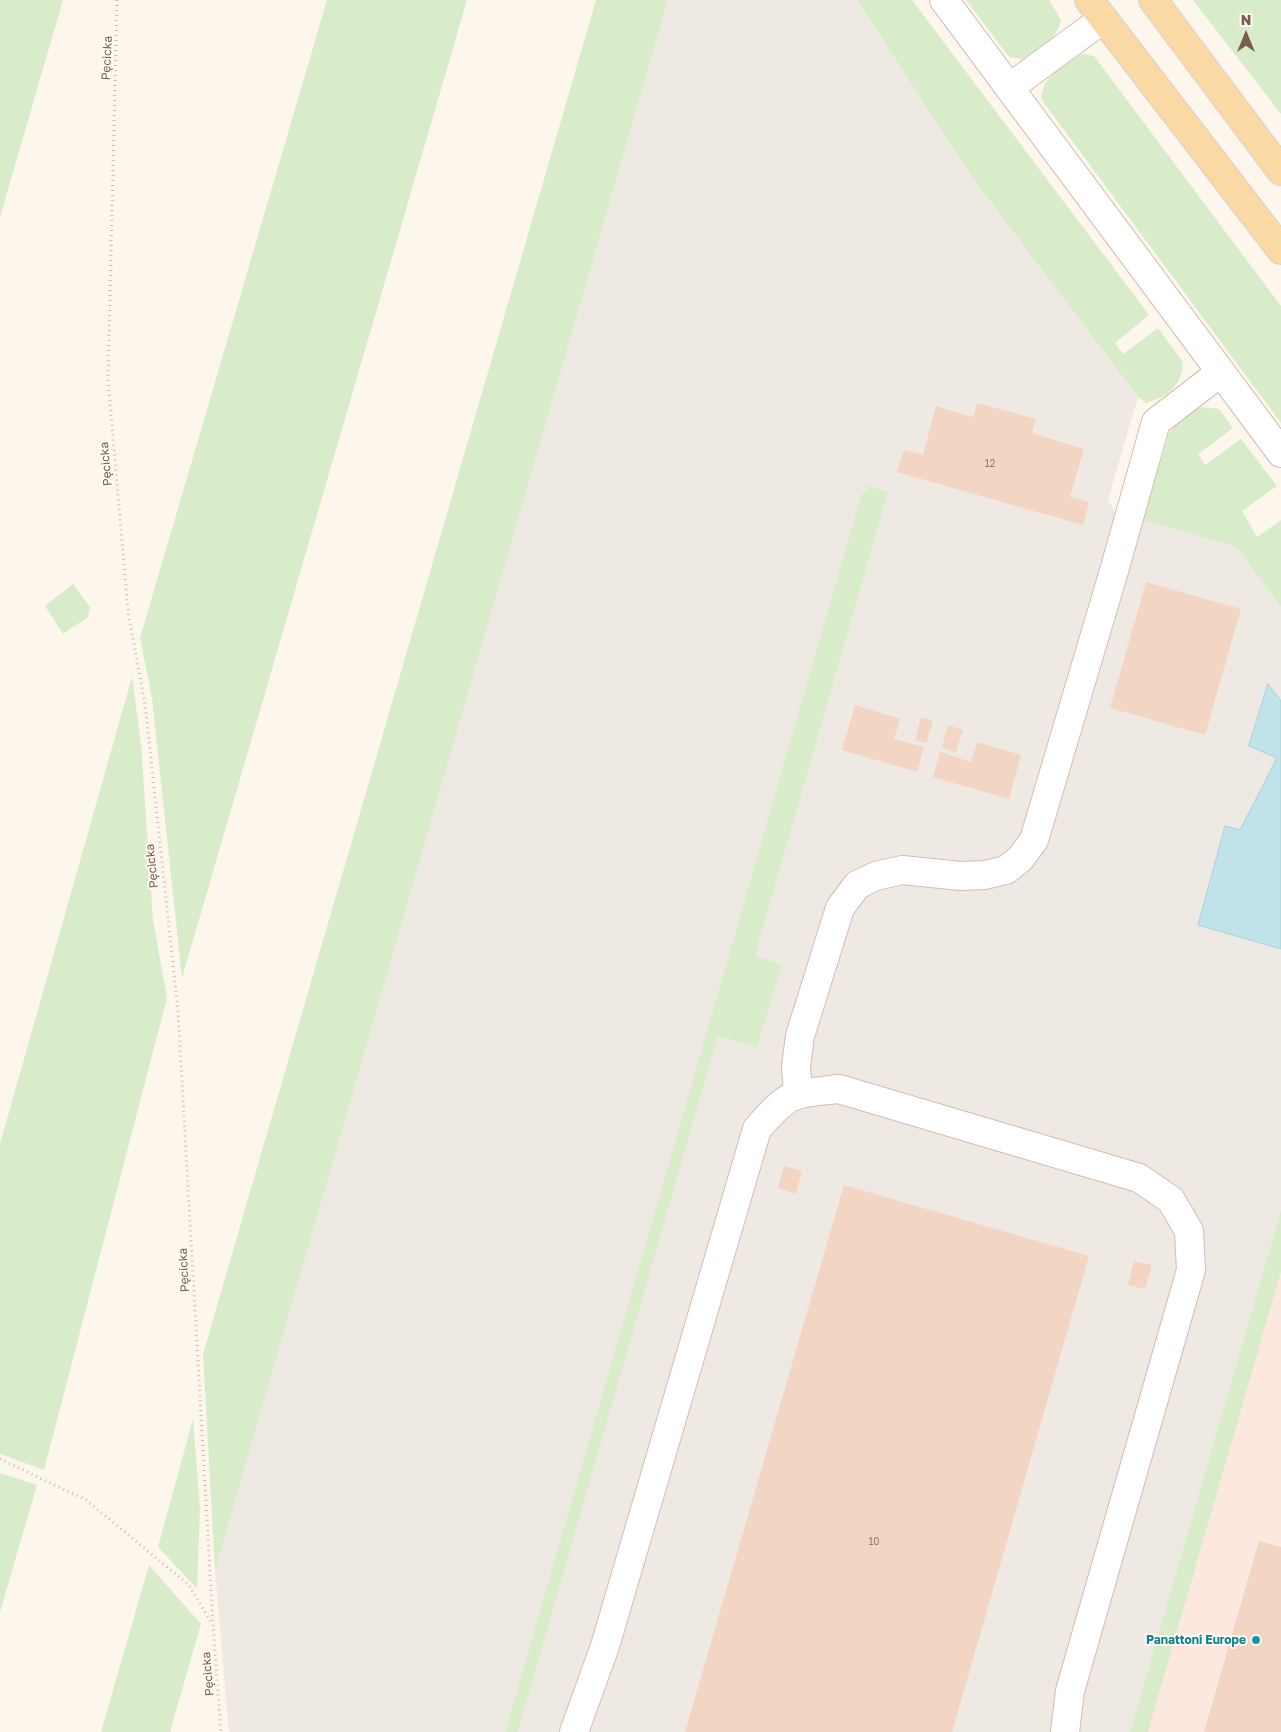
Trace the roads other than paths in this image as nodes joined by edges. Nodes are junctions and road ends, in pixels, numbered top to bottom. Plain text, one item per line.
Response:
1 (944, 0) edge
2 (1153, 0) edge
3 (1096, 9) edge
4 (1009, 88) junction
5 (1281, 171) edge
6 (1281, 250) edge
7 (1221, 372) junction
8 (1281, 453) edge
9 (798, 1093) junction
10 (574, 1732) edge
11 (1065, 1732) edge

1 - 4 street
2 - 5 main road
3 - 4 street
3 - 6 main road
4 - 7 street
7 - 8 street
7 - 9 street
9 - 10 street
9 - 11 street

